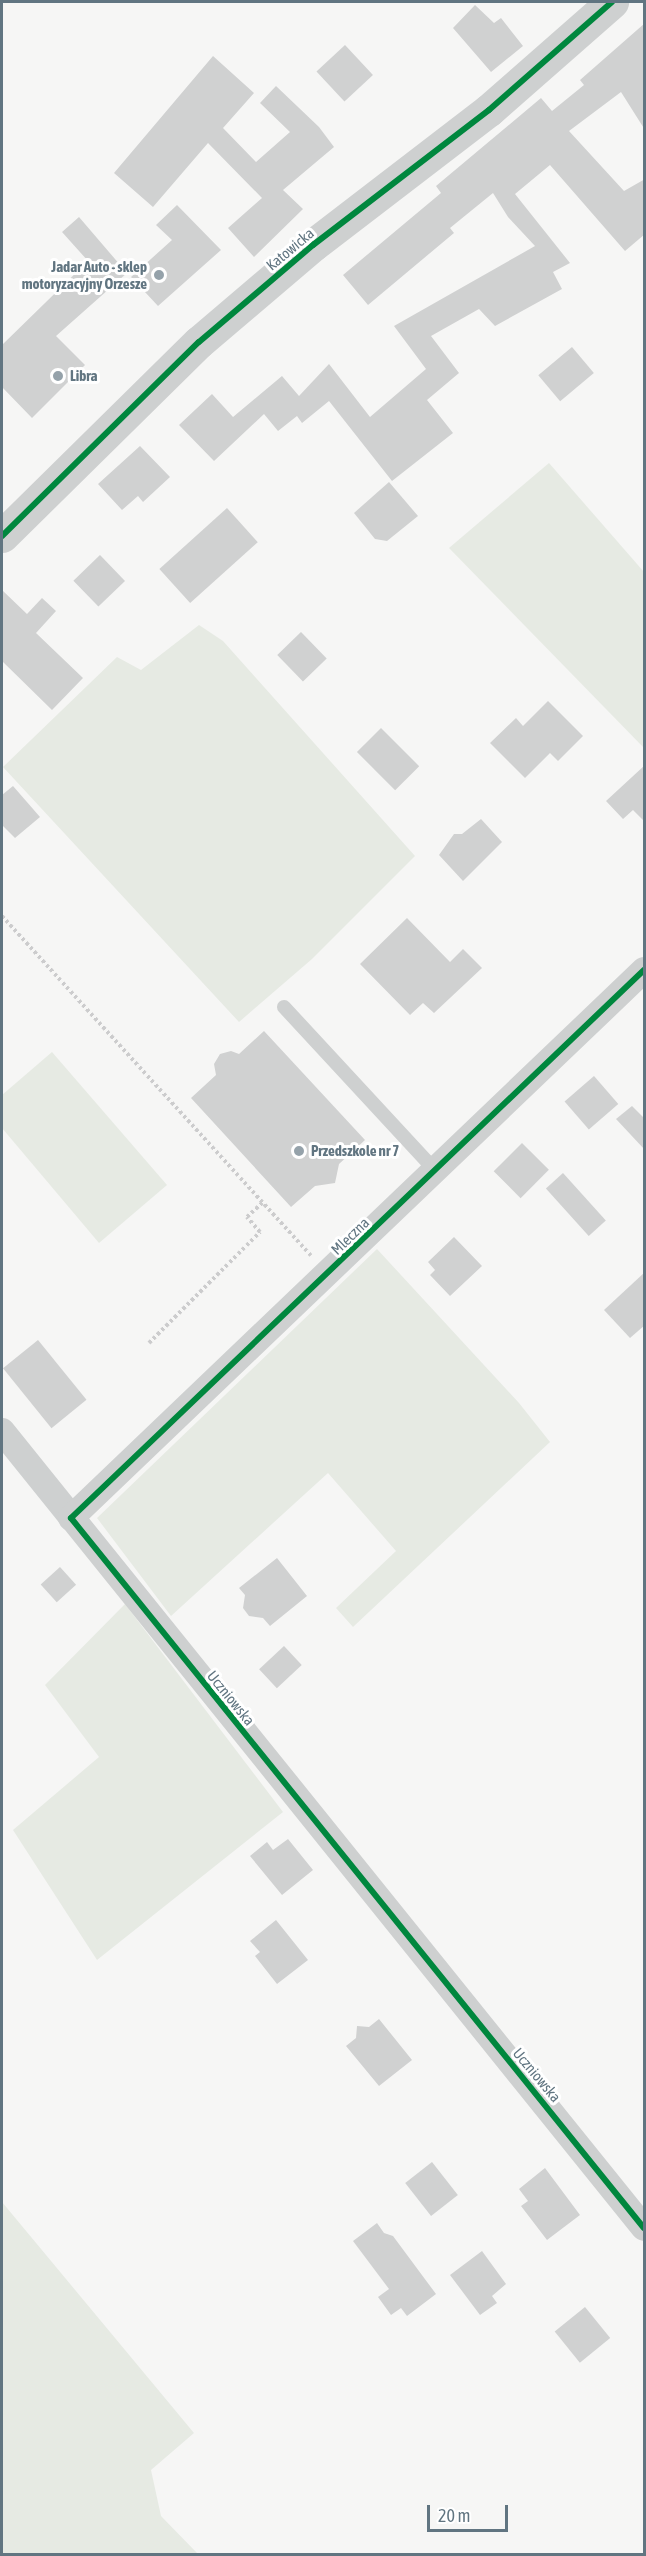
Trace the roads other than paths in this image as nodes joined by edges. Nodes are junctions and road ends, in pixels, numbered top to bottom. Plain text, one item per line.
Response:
1 (612, 2) edge
2 (6, 524) edge
3 (645, 970) edge
4 (284, 1007) dead end
5 (435, 1170) junction
6 (2, 1431) edge
7 (72, 1518) junction
8 (645, 2228) edge

1 - 2 street, Katowicka
3 - 5 street, Mleczna
4 - 5 lane
5 - 7 street, Mleczna
6 - 7 street, Uczniowska
7 - 8 street, Uczniowska

